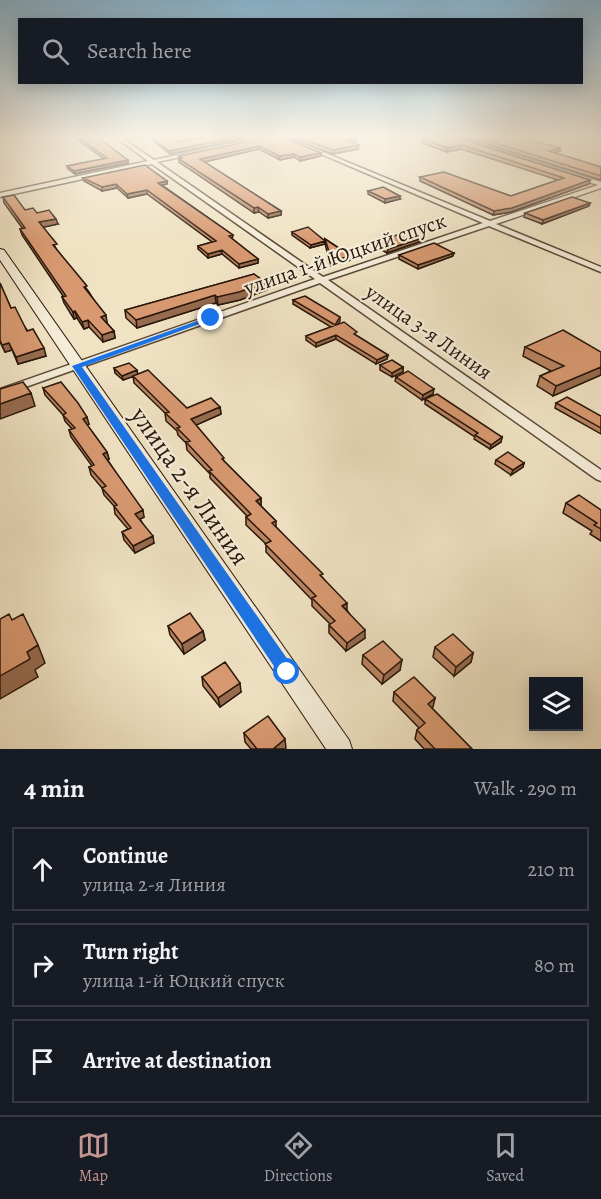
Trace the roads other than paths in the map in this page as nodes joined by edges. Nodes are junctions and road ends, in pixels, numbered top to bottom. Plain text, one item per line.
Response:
1 (111, 171) edge
2 (166, 171) edge
3 (363, 171) edge
4 (558, 171) edge
5 (601, 185) edge
6 (0, 195) edge
7 (490, 224) junction
8 (0, 252) edge
9 (601, 270) edge
10 (324, 279) junction
11 (77, 366) junction
12 (0, 393) edge
13 (601, 476) edge
14 (340, 749) edge

1 - 6 street
2 - 10 street, улица 3-я Линия
3 - 7 street
4 - 5 street
5 - 7 street, улица 1-й Юцкий спуск
7 - 9 street
7 - 10 street, улица 1-й Юцкий спуск
8 - 11 street, улица 2-я Линия
10 - 11 street, улица 1-й Юцкий спуск
10 - 13 street, улица 3-я Линия
11 - 12 street, улица 1-й Юцкий спуск
11 - 14 street, улица 2-я Линия

